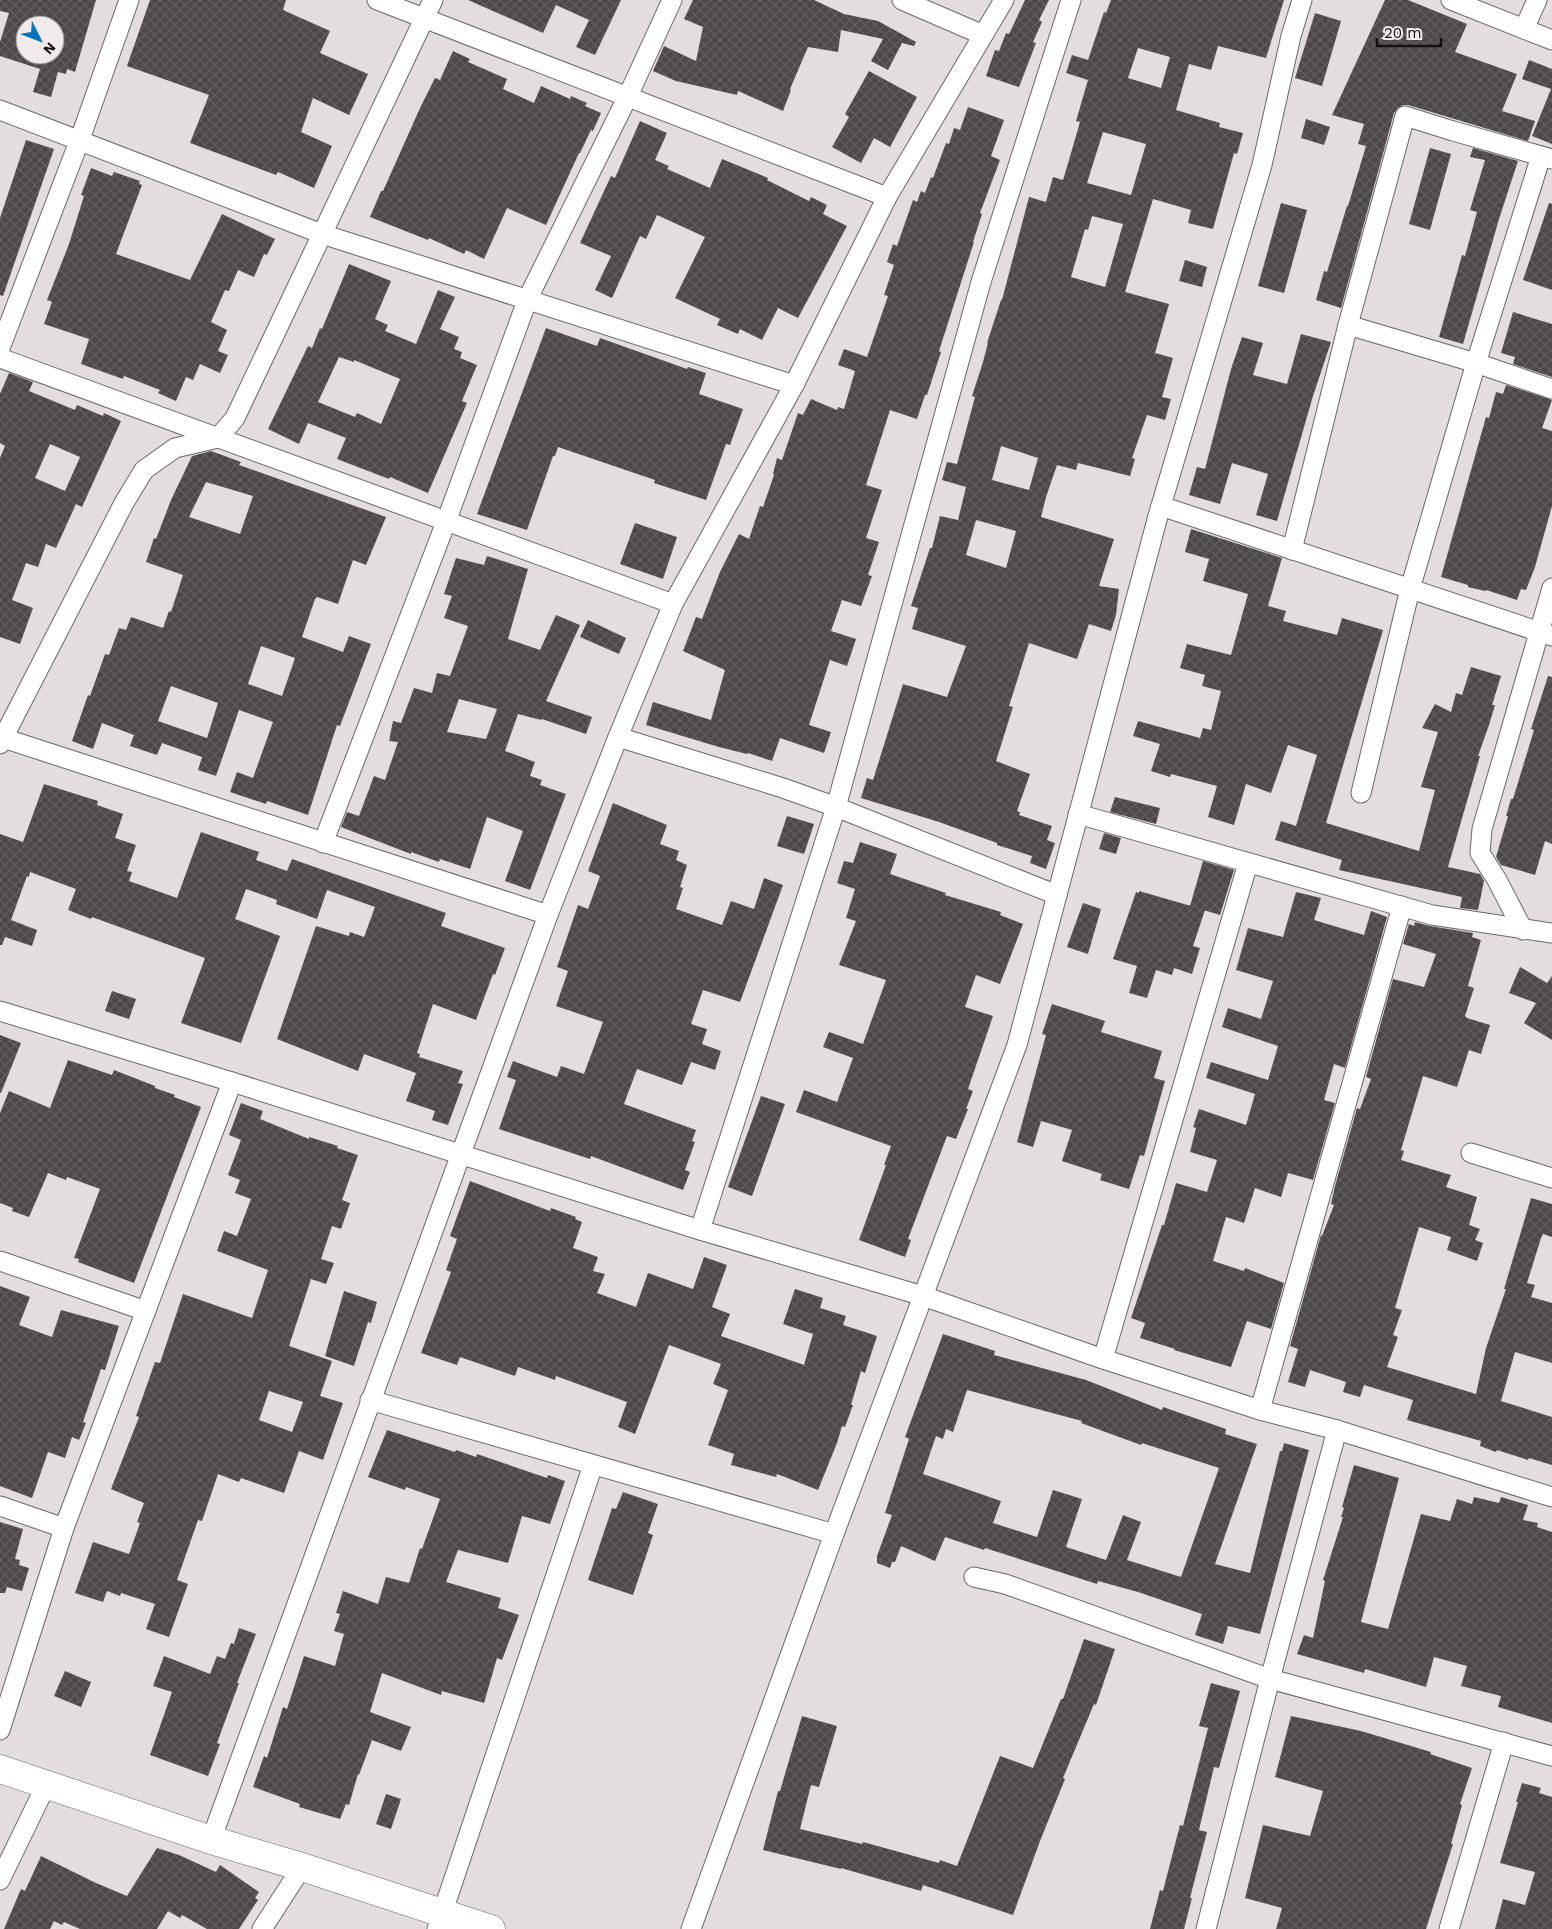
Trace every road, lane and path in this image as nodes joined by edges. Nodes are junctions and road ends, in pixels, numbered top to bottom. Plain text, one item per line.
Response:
1 (129, 0) edge
2 (377, 0) edge
3 (434, 0) edge
4 (672, 0) edge
5 (902, 0) edge
6 (1004, 0) edge
7 (1071, 0) edge
8 (1302, 0) edge
9 (1452, 0) edge
10 (1537, 0) edge
11 (424, 18) junction
12 (1524, 29) junction
13 (983, 35) junction
14 (1552, 40) edge
15 (628, 96) junction
16 (0, 110) edge
17 (80, 139) junction
18 (1546, 157) edge
19 (887, 197) junction
20 (322, 234) junction
21 (528, 298) junction
22 (1348, 325) junction
23 (0, 348) edge
24 (0, 358) edge
25 (1476, 363) junction
26 (794, 385) junction
27 (1552, 389) edge
28 (218, 438) junction
29 (1161, 506) junction
30 (446, 522) junction
31 (1292, 550) junction
32 (1552, 588) edge
33 (1410, 589) junction
34 (673, 604) junction
35 (1545, 633) edge
36 (618, 737) junction
37 (2, 741) edge
38 (1361, 793) dead end
39 (836, 807) junction
40 (1078, 814) junction
41 (323, 843) junction
42 (1248, 863) junction
43 (1057, 895) junction
44 (1402, 906) junction
45 (548, 915) junction
46 (1523, 930) junction
47 (1552, 933) edge
48 (0, 1010) edge
49 (232, 1082) junction
50 (1471, 1153) dead end
51 (462, 1155) junction
52 (1552, 1178) edge
53 (700, 1230) junction
54 (0, 1261) edge
55 (923, 1296) junction
56 (146, 1311) junction
57 (1103, 1359) junction
58 (370, 1400) junction
59 (1260, 1410) junction
60 (1337, 1430) junction
61 (593, 1464) junction
62 (1552, 1497) edge
63 (0, 1506) edge
64 (64, 1528) junction
65 (834, 1534) junction
66 (974, 1577) dead end
67 (1270, 1679) junction
68 (0, 1730) edge
69 (1504, 1742) junction
70 (1552, 1756) edge
71 (0, 1769) edge
72 (47, 1783) junction
73 (211, 1840) junction
74 (302, 1867) junction
75 (0, 1880) edge
76 (440, 1921) edge
77 (262, 1929) edge
78 (491, 1929) edge
79 (691, 1929) edge
80 (1206, 1929) edge
81 (1449, 1929) edge

1 - 17 street
2 - 11 street
3 - 11 street
4 - 15 street
5 - 13 street
6 - 13 street
7 - 39 street
8 - 29 street
9 - 12 street
10 - 12 street
11 - 15 street
11 - 20 street
12 - 14 street
13 - 19 street
15 - 19 street
15 - 21 street
16 - 17 street
17 - 20 street
17 - 23 street
18 - 22 street
18 - 25 street
19 - 26 street
20 - 21 street
20 - 28 street
21 - 26 street
21 - 30 street
22 - 25 street
22 - 31 street
24 - 28 street
25 - 27 street
25 - 33 street
26 - 34 street
28 - 30 street
28 - 37 street
29 - 31 street
29 - 40 street
30 - 34 street
30 - 41 street
31 - 33 street
32 - 35 street
33 - 35 street
33 - 38 street
34 - 36 street
35 - 46 street
36 - 39 street
36 - 45 street
37 - 41 street
39 - 43 street
39 - 53 street
40 - 42 street
40 - 43 street
41 - 45 street
42 - 44 street
42 - 57 street
43 - 55 street
44 - 46 street
44 - 59 street
45 - 51 street
46 - 47 street
48 - 49 street
49 - 51 street
49 - 56 street
50 - 52 street
51 - 53 street
51 - 58 street
53 - 55 street
54 - 56 street
55 - 57 street
55 - 65 street
56 - 64 street
57 - 59 street
58 - 61 street
58 - 73 street
59 - 60 street
60 - 62 street
60 - 67 street
61 - 65 street
61 - 76 street
63 - 64 street
64 - 68 street
65 - 79 street
66 - 67 street
67 - 69 street
67 - 80 street
69 - 70 street
69 - 81 street
71 - 72 street
72 - 73 street
72 - 75 street
73 - 74 street
74 - 76 street
74 - 77 street
76 - 78 street

